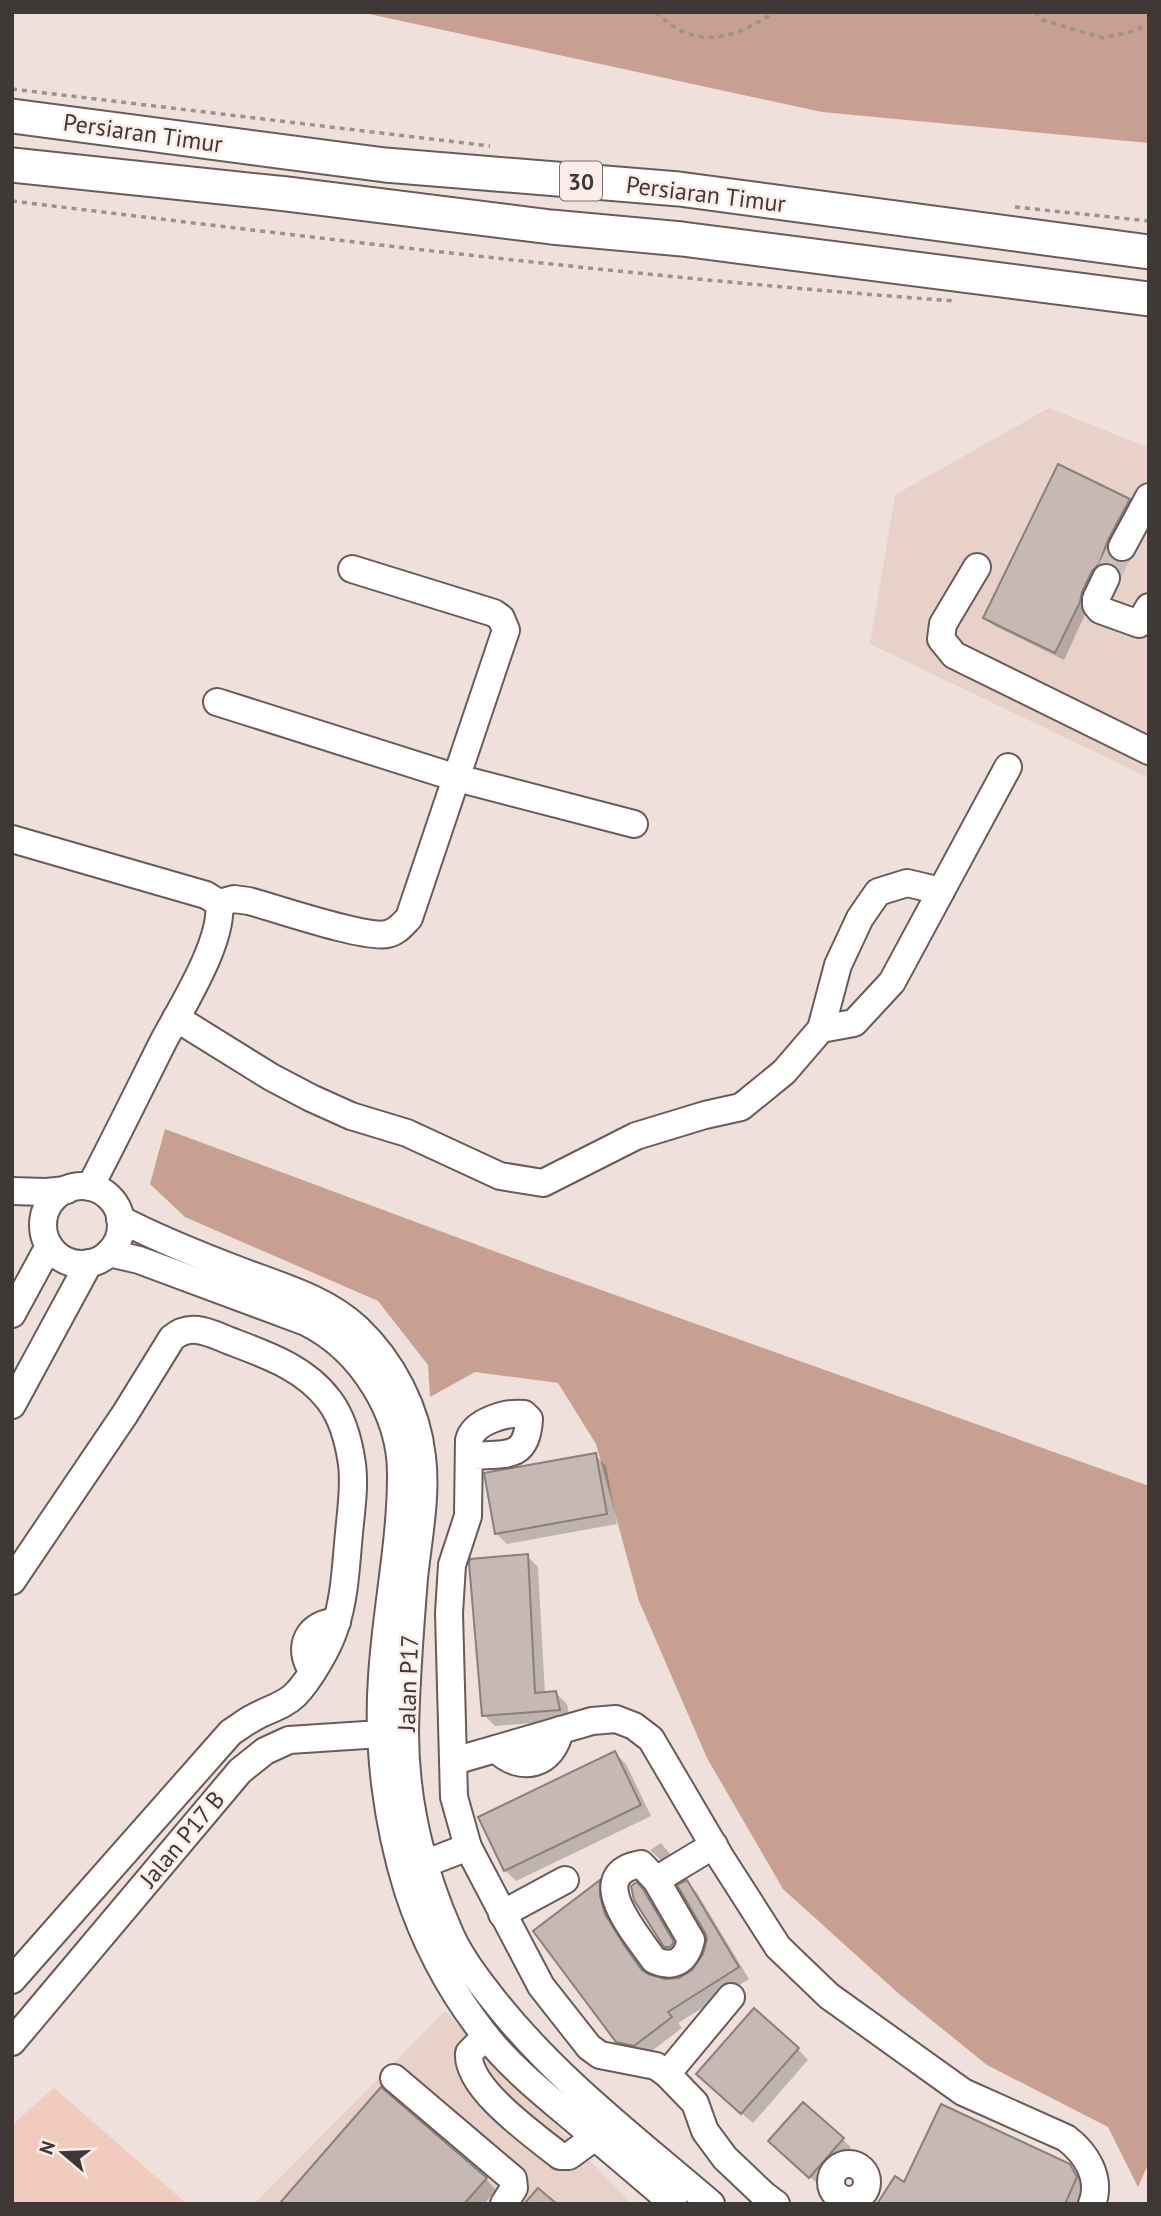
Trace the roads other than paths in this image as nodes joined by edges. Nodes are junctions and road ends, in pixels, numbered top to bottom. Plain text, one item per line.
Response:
1 (12, 116) edge
2 (12, 165) edge
3 (1149, 252) edge
4 (1149, 299) edge
5 (1149, 497) edge
6 (1122, 547) tunnel mouth
7 (977, 567) dead end
8 (352, 569) dead end
9 (1106, 578) tunnel mouth
10 (1149, 607) edge
11 (217, 702) dead end
12 (1149, 751) edge
13 (1008, 767) dead end
14 (457, 778) junction
15 (634, 824) dead end
16 (12, 839) edge
17 (941, 891) junction
18 (219, 903) junction
19 (176, 1018) junction
20 (821, 1029) junction
21 (78, 1188) junction
22 (12, 1191) edge
23 (12, 1197) edge
24 (120, 1219) junction
25 (46, 1235) junction
26 (99, 1258) junction
27 (12, 1314) edge
28 (12, 1405) edge
29 (468, 1456) dead end
30 (12, 1581) edge
31 (393, 1733) junction
32 (454, 1761) junction
33 (155, 1820) junction
34 (714, 1845) junction
35 (468, 1846) junction
36 (130, 1847) junction
37 (424, 1864) junction
38 (156, 1871) junction
39 (105, 1873) junction
40 (565, 1880) dead end
41 (656, 1880) dead end
42 (502, 1914) junction
43 (12, 1980) edge
44 (731, 1997) dead end
45 (486, 2036) junction
46 (12, 2042) edge
47 (667, 2074) junction
48 (394, 2078) dead end
49 (595, 2137) junction
50 (644, 2194) edge
51 (766, 2201) edge
52 (505, 2204) edge
53 (674, 2204) edge
54 (711, 2204) edge
55 (1092, 2204) edge

1 - 3 main road, Persiaran Timur / 30
2 - 4 main road, Persiaran Timur / 30
5 - 6 street
7 - 12 street
8 - 14 street
9 - 10 street
11 - 14 street
13 - 17 street
14 - 15 street
14 - 18 street
16 - 18 street
17 - 20 street
17 - 20 street
18 - 19 street
19 - 20 street
19 - 21 street
21 - 22 street
21 - 24 street
21 - 25 street
23 - 25 street
24 - 26 street
24 - 31 street, Jalan P17
25 - 26 street
25 - 27 street
26 - 28 street
26 - 31 street, Jalan P17
29 - 32 street
30 - 33 street
31 - 37 street, Jalan P17
31 - 38 street, Jalan P17 B
31 - 45 street, Jalan P17
32 - 34 street
32 - 35 street
33 - 36 street
33 - 39 street
34 - 41 street
34 - 55 street
35 - 37 street
35 - 42 street
36 - 38 street
36 - 39 street
37 - 54 street, Jalan P17
38 - 46 street, Jalan P17 B
39 - 43 street
40 - 42 street
42 - 47 street
44 - 47 street
45 - 49 street, Jalan P17
45 - 49 street
47 - 51 street
48 - 52 street
49 - 50 street, Jalan P17
50 - 53 street, Jalan P17

